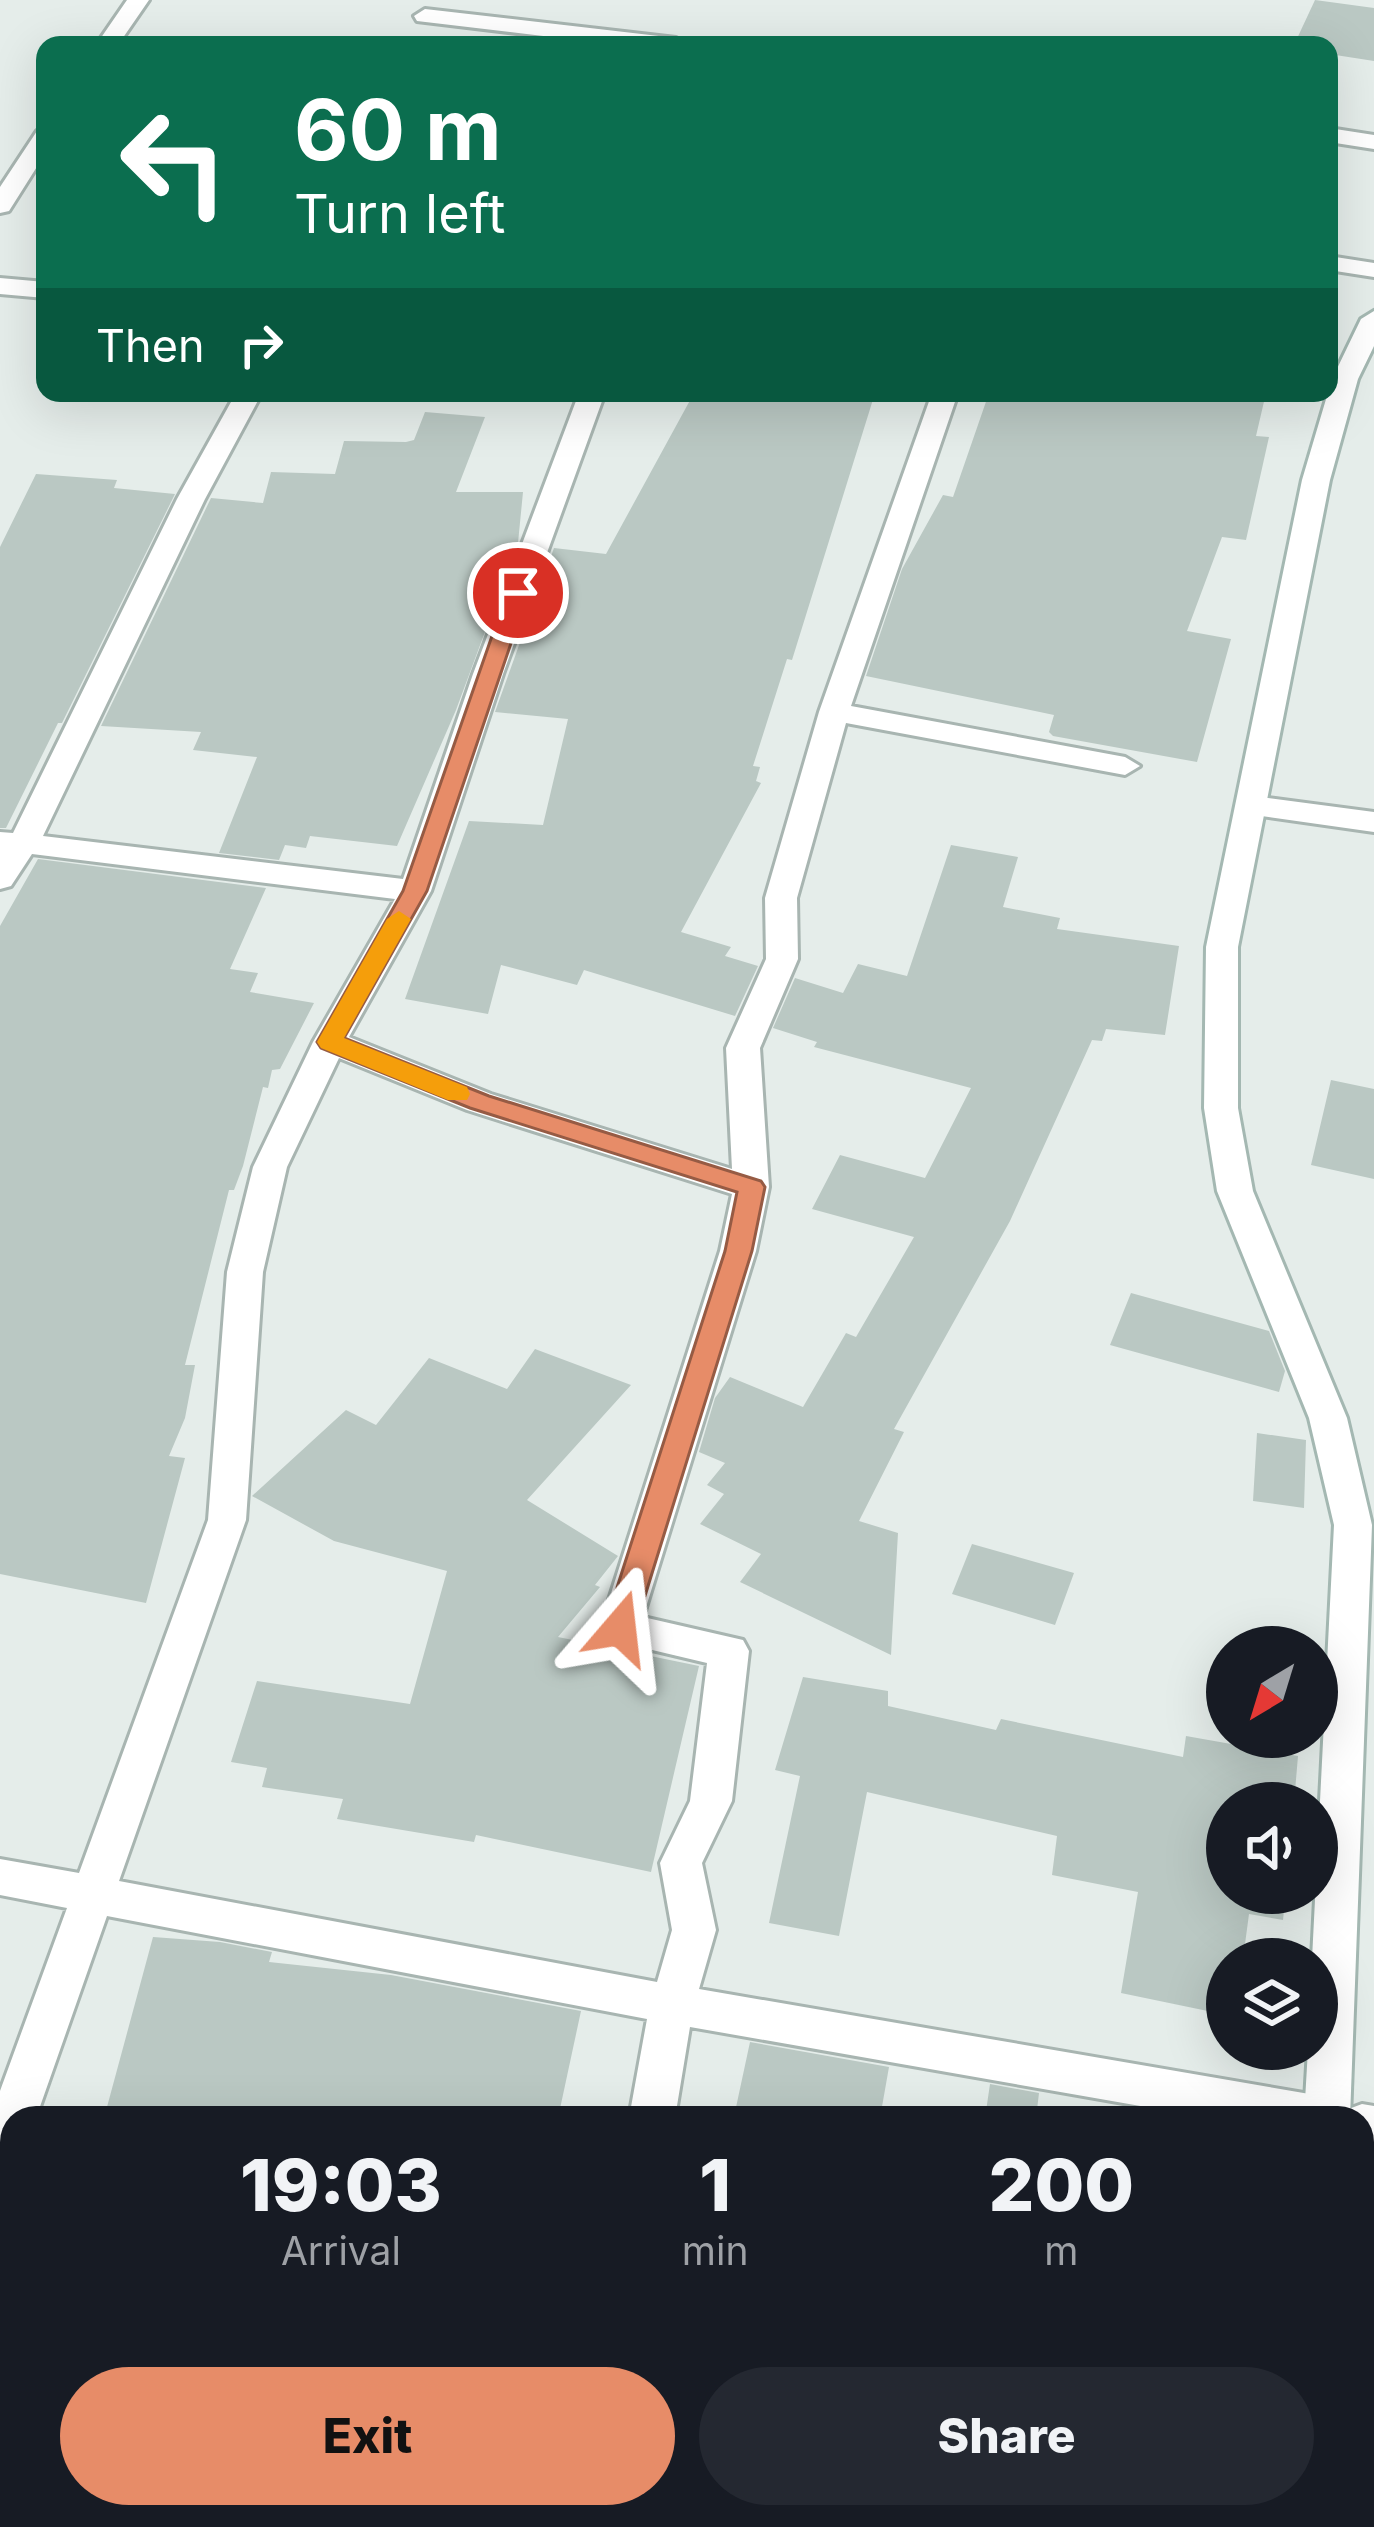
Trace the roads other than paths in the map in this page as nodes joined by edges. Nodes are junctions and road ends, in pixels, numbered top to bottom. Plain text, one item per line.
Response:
1 (138, 0) edge
2 (426, 8) edge
3 (113, 36) edge
4 (615, 36) edge
5 (1338, 136) edge
6 (1374, 142) edge
7 (36, 150) edge
8 (0, 206) edge
9 (1338, 264) edge
10 (1374, 270) edge
11 (0, 286) edge
12 (36, 289) edge
13 (1374, 319) edge
14 (244, 402) edge
15 (589, 402) edge
16 (942, 402) edge
17 (834, 712) junction
18 (1125, 766) dead end
19 (1252, 806) junction
20 (1374, 821) edge
21 (12, 842) edge
22 (0, 879) edge
23 (415, 891) junction
24 (330, 1042) junction
25 (751, 1187) junction
26 (0, 1877) edge
27 (90, 1894) junction
28 (673, 2004) junction
29 (17, 2106) edge
30 (654, 2106) edge
31 (1258, 2106) edge
32 (1328, 2106) edge

1 - 3 street
2 - 4 street
5 - 6 street
7 - 8 street
9 - 10 street
11 - 12 street
13 - 19 street
14 - 21 street
15 - 23 street
16 - 17 street
17 - 18 street
17 - 25 street
19 - 20 street
19 - 32 street
21 - 22 street
21 - 23 street
23 - 24 street
24 - 25 street
24 - 27 street
25 - 28 street
26 - 27 street
27 - 28 street
27 - 29 street
28 - 30 street
28 - 31 street

